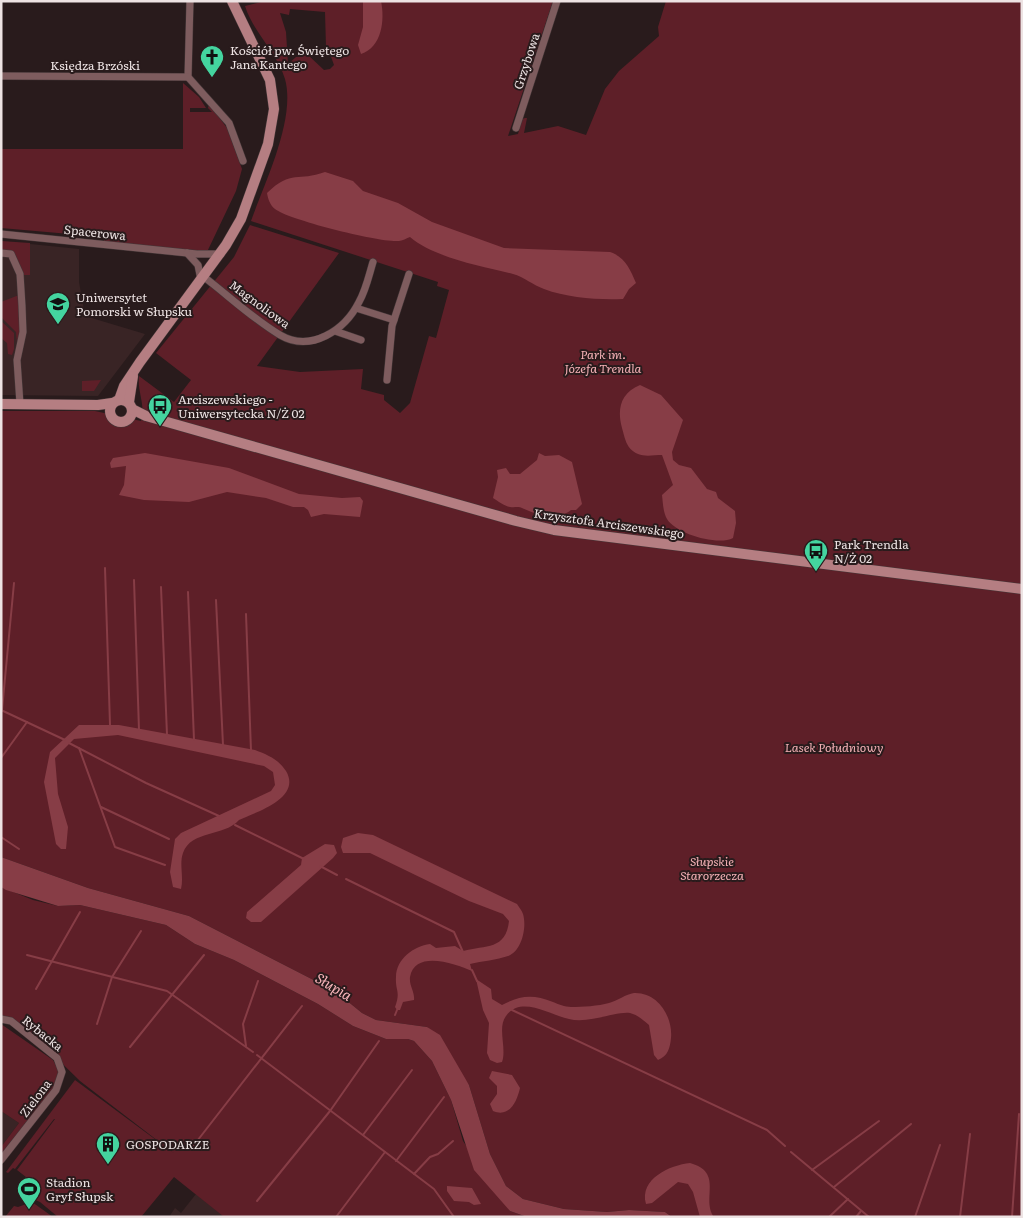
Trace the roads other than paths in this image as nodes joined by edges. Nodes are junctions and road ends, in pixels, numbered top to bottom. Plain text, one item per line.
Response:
1 (190, 1) edge
2 (232, 1) edge
3 (557, 1) edge
4 (1, 76) edge
5 (188, 77) junction
6 (516, 128) dead end
7 (243, 161) dead end
8 (1, 234) edge
9 (1, 253) edge
10 (186, 253) junction
11 (221, 254) junction
12 (372, 262) dead end
13 (410, 274) dead end
14 (202, 279) junction
15 (356, 308) junction
16 (394, 320) junction
17 (335, 331) junction
18 (361, 340) dead end
19 (387, 380) dead end
20 (1, 404) edge
21 (20, 404) junction
22 (122, 407) junction
23 (1022, 589) edge
24 (1, 1019) edge
25 (62, 1072) joint
26 (1, 1160) edge

1 - 5 street
2 - 11 street
3 - 6 street, Grzybowa
4 - 5 street, Księdza Brzóski
5 - 7 street
8 - 10 street, Spacerowa
9 - 21 street
10 - 11 street, Spacerowa
10 - 14 street
11 - 14 street
12 - 15 street, Magnoliowa
13 - 16 street
14 - 17 street, Magnoliowa
14 - 22 street
15 - 16 street
15 - 17 street, Magnoliowa
16 - 19 street
17 - 18 street
20 - 21 street, Krzysztofa Arciszewskiego
21 - 22 street, Krzysztofa Arciszewskiego
22 - 23 street, Krzysztofa Arciszewskiego
24 - 25 street, Rybacka
25 - 26 street, Zielona

